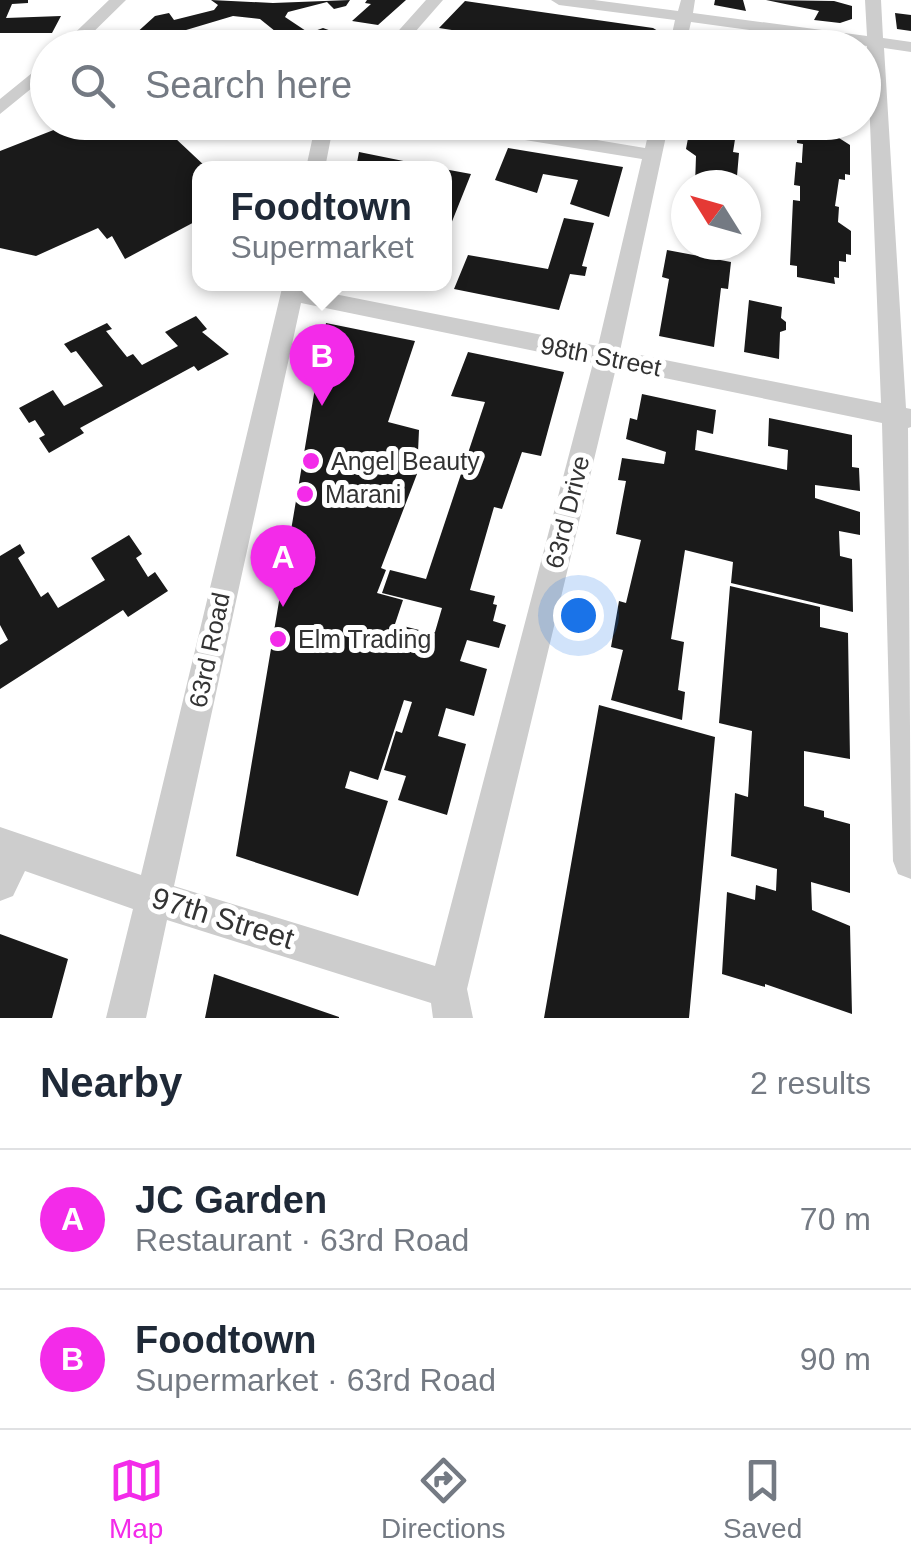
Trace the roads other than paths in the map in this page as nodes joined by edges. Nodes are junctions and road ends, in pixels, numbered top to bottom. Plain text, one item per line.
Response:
1 (118, 0) edge
2 (435, 0) edge
3 (558, 0) edge
4 (874, 0) edge
5 (686, 8) edge
6 (86, 30) edge
7 (408, 30) edge
8 (805, 30) edge
9 (875, 30) edge
10 (881, 44) edge
11 (911, 48) edge
12 (30, 82) edge
13 (0, 110) edge
14 (881, 112) edge
15 (557, 140) edge
16 (656, 140) edge
17 (652, 156) junction
18 (292, 291) edge
19 (307, 291) edge
20 (607, 357) junction
21 (903, 417) edge
22 (6, 859) edge
23 (911, 862) edge
24 (154, 898) junction
25 (450, 1003) edge
26 (126, 1018) edge

1 - 6 street
2 - 7 street
3 - 5 street
4 - 9 street
5 - 8 street
10 - 11 street
12 - 13 street
14 - 21 street
15 - 17 street
16 - 17 street, 63rd Drive
17 - 20 street, 63rd Drive
18 - 24 street, 63rd Road
19 - 20 street, 98th Street
20 - 21 street, 98th Street
20 - 25 street, 63rd Drive
21 - 23 street
22 - 24 street, 97th Street
24 - 25 street, 97th Street
24 - 26 street, 63rd Road

